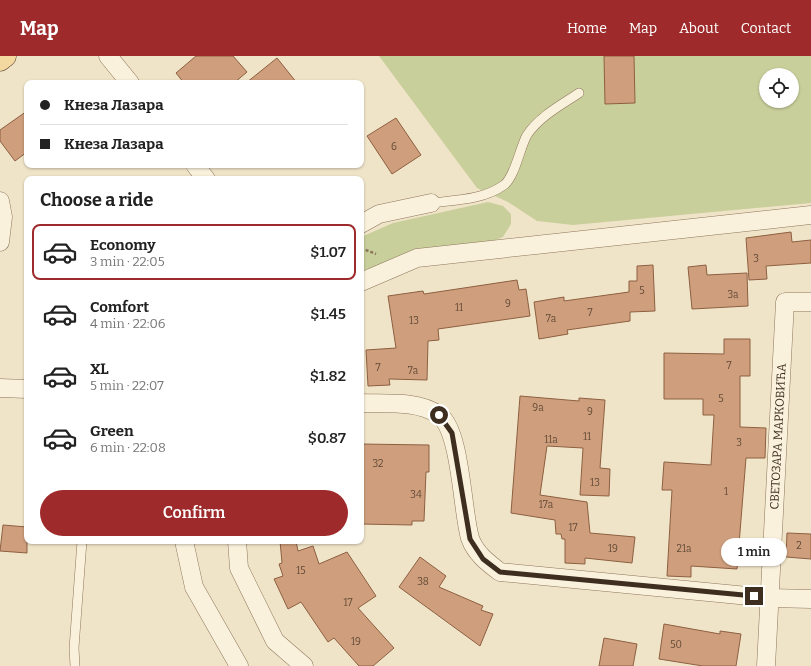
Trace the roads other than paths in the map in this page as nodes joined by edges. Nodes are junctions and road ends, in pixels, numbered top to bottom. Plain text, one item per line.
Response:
1 (5, 56) edge
2 (108, 56) edge
3 (0, 60) edge
4 (128, 80) edge
5 (579, 93) dead end
6 (197, 168) edge
7 (204, 176) edge
8 (0, 200) edge
9 (431, 203) joint
10 (811, 215) edge
11 (364, 222) edge
12 (0, 242) edge
13 (364, 281) edge
14 (811, 302) edge
15 (0, 388) edge
16 (24, 389) edge
17 (364, 403) edge
18 (82, 544) edge
19 (185, 544) edge
20 (237, 544) edge
21 (770, 598) junction
22 (811, 599) edge
23 (75, 666) edge
24 (239, 666) edge
25 (304, 666) edge
26 (766, 666) edge

1 - 3 main road
2 - 4 street
5 - 9 lane
6 - 7 street
8 - 12 street
9 - 11 street
10 - 13 street
14 - 21 street, СВЕТОЗАРА МАРКОВИЋА
15 - 16 street
17 - 21 street
18 - 23 lane
19 - 24 street
20 - 25 street
21 - 22 street
21 - 26 street

